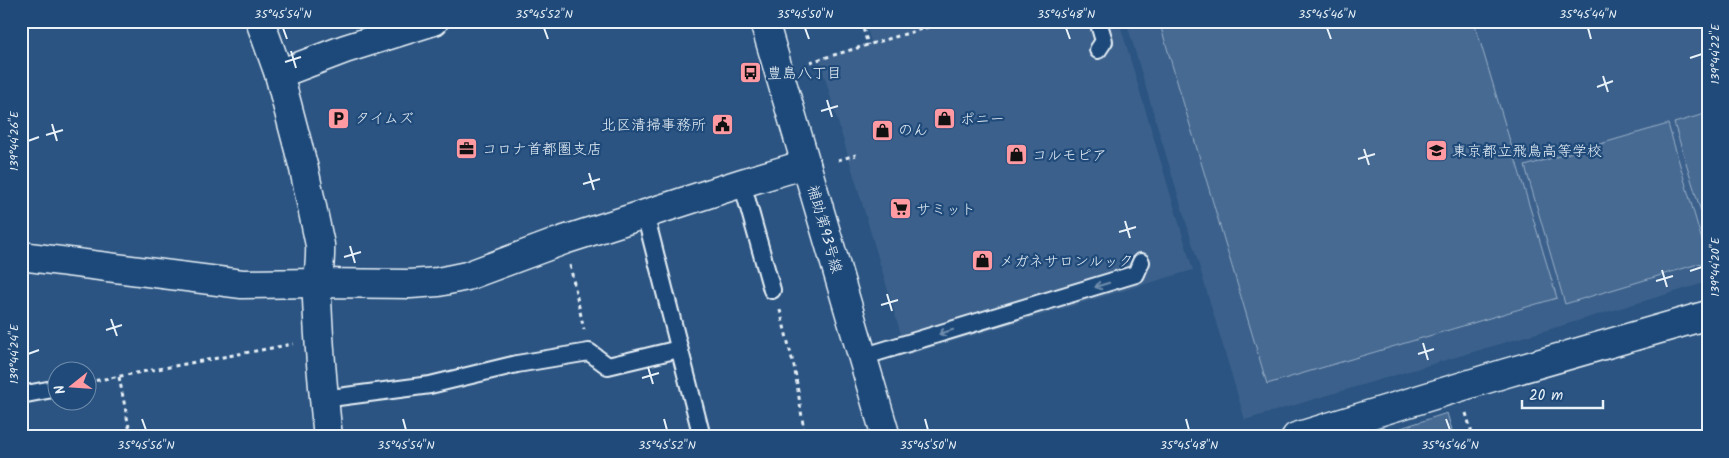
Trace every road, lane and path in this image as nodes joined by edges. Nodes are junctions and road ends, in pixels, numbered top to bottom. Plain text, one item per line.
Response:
1 (260, 21) edge
2 (434, 21) edge
3 (764, 21) edge
4 (851, 21) edge
5 (861, 21) edge
6 (949, 21) edge
7 (1098, 21) edge
8 (840, 24) dead end
9 (868, 45) junction
10 (1098, 50) dead end
11 (810, 62) dead end
12 (279, 74) junction
13 (856, 155) dead end
14 (838, 160) dead end
15 (806, 164) junction
16 (742, 183) junction
17 (645, 214) junction
18 (564, 240) junction
19 (21, 256) edge
20 (1141, 262) dead end
21 (317, 283) junction
22 (772, 290) joint
23 (1708, 315) edge
24 (319, 340) junction
25 (680, 350) junction
26 (589, 352) junction
27 (862, 357) junction
28 (118, 377) junction
29 (98, 380) edge
30 (48, 390) edge
31 (21, 395) edge
32 (324, 399) junction
33 (1465, 409) dead end
34 (131, 437) edge
35 (328, 437) edge
36 (702, 437) edge
37 (805, 437) edge
38 (886, 437) edge
39 (1296, 437) edge
40 (1474, 437) edge

1 - 12 street
2 - 12 street
3 - 15 street, 補助第93号線
4 - 8 path
5 - 9 path
6 - 9 path
7 - 10 lane
9 - 11 path
12 - 21 street
13 - 14 path
15 - 16 street
15 - 27 street, 補助第93号線
16 - 17 street
16 - 22 lane
17 - 18 street
17 - 25 lane
18 - 21 street
18 - 26 path
19 - 21 street
20 -> 27 lane
21 - 24 street
22 - 37 path
23 - 39 street
24 - 28 path
24 - 32 street
25 - 26 lane
25 - 36 lane
26 - 32 lane
27 - 38 street, 補助第93号線
28 - 29 path
28 - 34 path
30 - 31 lane
32 - 35 street
33 - 40 path

